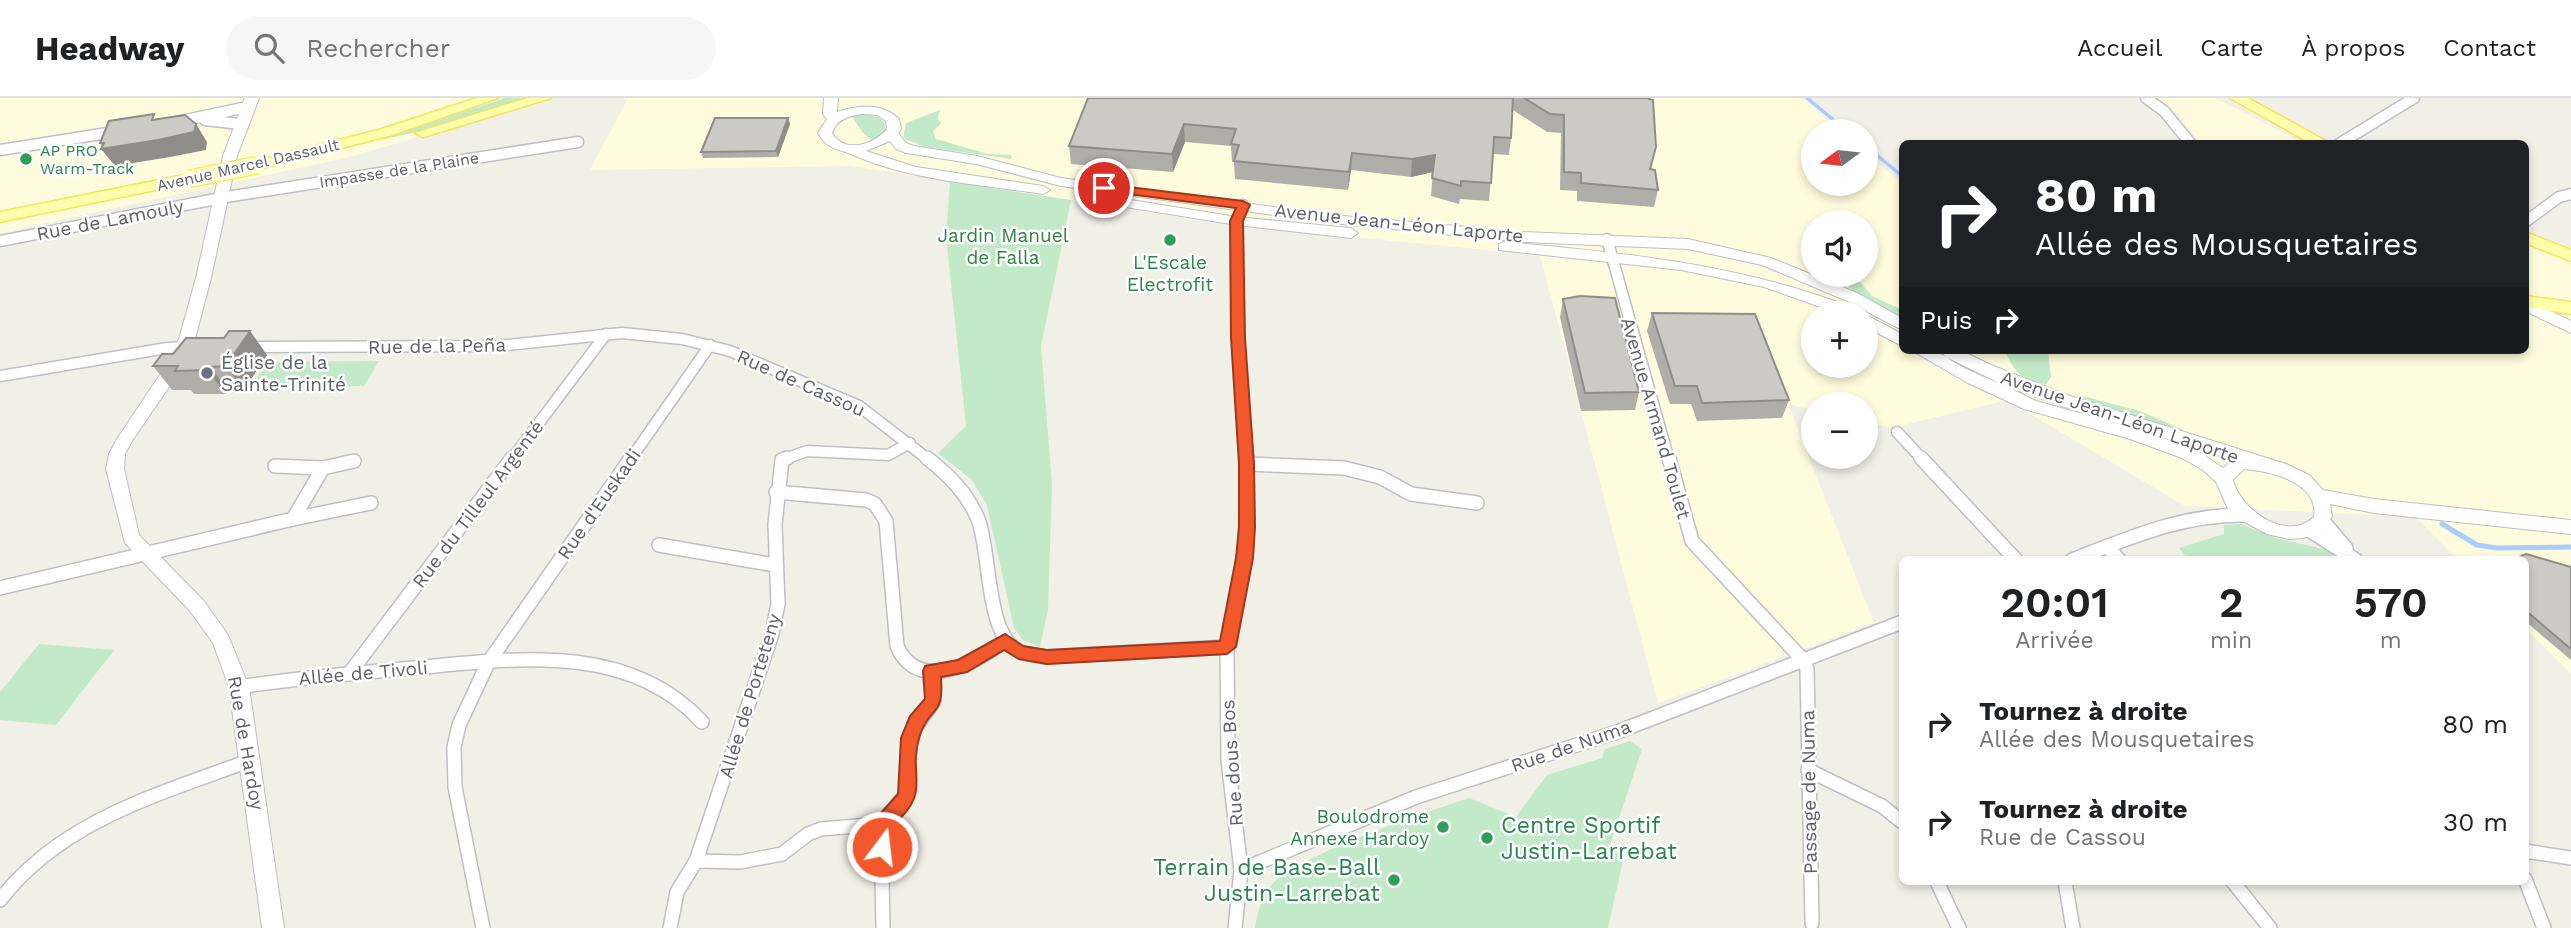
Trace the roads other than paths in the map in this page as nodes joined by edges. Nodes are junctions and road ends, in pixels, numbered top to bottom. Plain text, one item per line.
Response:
1 (453, 98) edge
2 (491, 98) edge
3 (544, 98) edge
4 (831, 98) edge
5 (2146, 98) edge
6 (2224, 98) edge
7 (2237, 98) edge
8 (2414, 98) edge
9 (250, 103) edge
10 (861, 104) edge
11 (835, 118) junction
12 (191, 119) junction
13 (167, 123) edge
14 (240, 124) junction
15 (131, 129) edge
16 (387, 132) junction
17 (891, 134) junction
18 (2188, 140) edge
19 (2303, 140) edge
20 (2316, 140) edge
21 (2346, 140) edge
22 (579, 142) dead end
23 (852, 149) junction
24 (0, 150) edge
25 (308, 154) junction
26 (2571, 194) edge
27 (220, 198) junction
28 (1243, 205) junction
29 (0, 217) edge
30 (2529, 219) edge
31 (1237, 221) junction
32 (1606, 239) junction
33 (2529, 239) edge
34 (0, 242) edge
35 (2571, 256) edge
36 (1613, 257) junction
37 (1824, 301) edge
38 (2529, 303) edge
39 (2529, 304) edge
40 (2571, 308) edge
41 (1899, 323) edge
42 (1878, 327) edge
43 (2571, 328) edge
44 (606, 334) junction
45 (1899, 339) edge
46 (710, 345) junction
47 (183, 347) junction
48 (203, 347) edge
49 (231, 347) edge
50 (1926, 354) edge
51 (1955, 354) edge
52 (0, 376) edge
53 (1897, 432) dead end
54 (910, 443) junction
55 (354, 461) dead end
56 (2256, 463) junction
57 (1247, 464) junction
58 (275, 466) dead end
59 (323, 468) junction
60 (2224, 479) junction
61 (776, 492) junction
62 (371, 503) dead end
63 (1477, 503) dead end
64 (2234, 510) junction
65 (2318, 514) junction
66 (293, 519) junction
67 (2571, 527) edge
68 (659, 544) dead end
69 (2108, 547) junction
70 (143, 552) junction
71 (2012, 556) edge
72 (2083, 556) edge
73 (2116, 556) edge
74 (2352, 556) edge
75 (775, 565) junction
76 (0, 588) edge
77 (1899, 623) edge
78 (1005, 641) junction
79 (1227, 647) junction
80 (1804, 661) junction
81 (488, 663) junction
82 (931, 671) junction
83 (349, 674) junction
84 (239, 687) junction
85 (702, 722) dead end
86 (251, 760) junction
87 (1808, 770) junction
88 (1899, 820) edge
89 (881, 824) junction
90 (2529, 852) edge
91 (2571, 858) edge
92 (696, 861) junction
93 (1241, 870) junction
94 (1938, 885) edge
95 (2066, 885) edge
96 (2235, 885) edge
97 (2527, 885) edge
98 (0, 900) edge
99 (1812, 923) dead end
100 (273, 928) edge
101 (483, 928) edge
102 (670, 928) edge
103 (883, 928) edge
104 (1235, 928) edge
105 (1959, 928) edge
106 (2073, 928) edge
107 (2270, 928) edge
108 (2544, 928) edge

1 - 16 main road
2 - 16 main road, Avenue Marcel Dassault
3 - 25 main road
4 - 11 street
5 - 18 street
6 - 19 main road
7 - 20 main road
8 - 21 street
9 - 12 street
9 - 14 street, Rue de Hardoy
10 - 11 street
10 - 17 street
11 - 23 street
12 - 13 street
12 - 14 street
14 - 27 street, Rue de Hardoy
15 - 24 street
16 - 25 main road, Avenue Marcel Dassault
17 - 23 street
17 - 28 street, Avenue Jean-Léon Laporte
22 - 27 street, Impasse de la Plaine
23 - 31 street, Avenue Jean-Léon Laporte
25 - 29 main road, Avenue Marcel Dassault, bridge
26 - 30 street
27 - 34 street, Rue de Lamouly
27 - 47 street, Rue de Hardoy
28 - 31 street
28 - 32 street, Avenue Jean-Léon Laporte
31 - 36 street, Avenue Jean-Léon Laporte
31 - 57 street, Rue dous Bos
32 - 36 street, Avenue Armand Toulet
32 - 41 street, Avenue Jean-Léon Laporte
33 - 35 main road
36 - 37 street, Avenue Jean-Léon Laporte
36 - 80 street, Avenue Armand Toulet
38 - 40 main road
39 - 43 street
42 - 45 street
44 - 46 street, Rue de Cassou
44 - 49 street, Rue de la Peña
44 - 83 street, Rue du Tilleul Argenté
46 - 54 street, Rue de Cassou
46 - 81 street, Rue d'Euskadi
47 - 48 street
47 - 52 street
47 - 70 street, Rue de Hardoy
50 - 60 street, Avenue Jean-Léon Laporte
51 - 56 street, Avenue Jean-Léon Laporte
53 - 71 street
54 - 61 street, Allée de Porteteny
54 - 78 street, Rue de Cassou
55 - 59 street
56 - 60 street
56 - 65 street, Avenue Jean-Léon Laporte
57 - 63 street
57 - 79 street, Rue dous Bos
58 - 59 street
59 - 66 street
60 - 64 street
61 - 75 street, Allée de Porteteny
61 - 82 street
62 - 66 street
64 - 65 street
64 - 69 street
65 - 67 street
65 - 74 street
66 - 70 street
68 - 75 street
69 - 72 street
69 - 73 street
70 - 76 street
70 - 84 street, Rue de Hardoy
75 - 92 street, Allée de Porteteny
77 - 80 street, Rue de Numa
78 - 79 street
78 - 82 street
79 - 93 street, Rue dous Bos
80 - 87 street, Passage de Numa
80 - 93 street, Rue de Numa
81 - 83 street, Allée de Tivoli
81 - 85 street, Allée de Tivoli
81 - 101 street
82 - 89 street
83 - 84 street, Allée de Tivoli
84 - 86 street, Rue de Hardoy
86 - 98 street
86 - 100 street, Rue de Hardoy
87 - 88 street
87 - 99 street, Passage de Numa
89 - 92 street
89 - 103 street
90 - 91 street
92 - 102 street, Allée de Porteteny
93 - 104 street, Rue dous Bos
94 - 105 street
95 - 106 street
96 - 107 street
97 - 108 street

